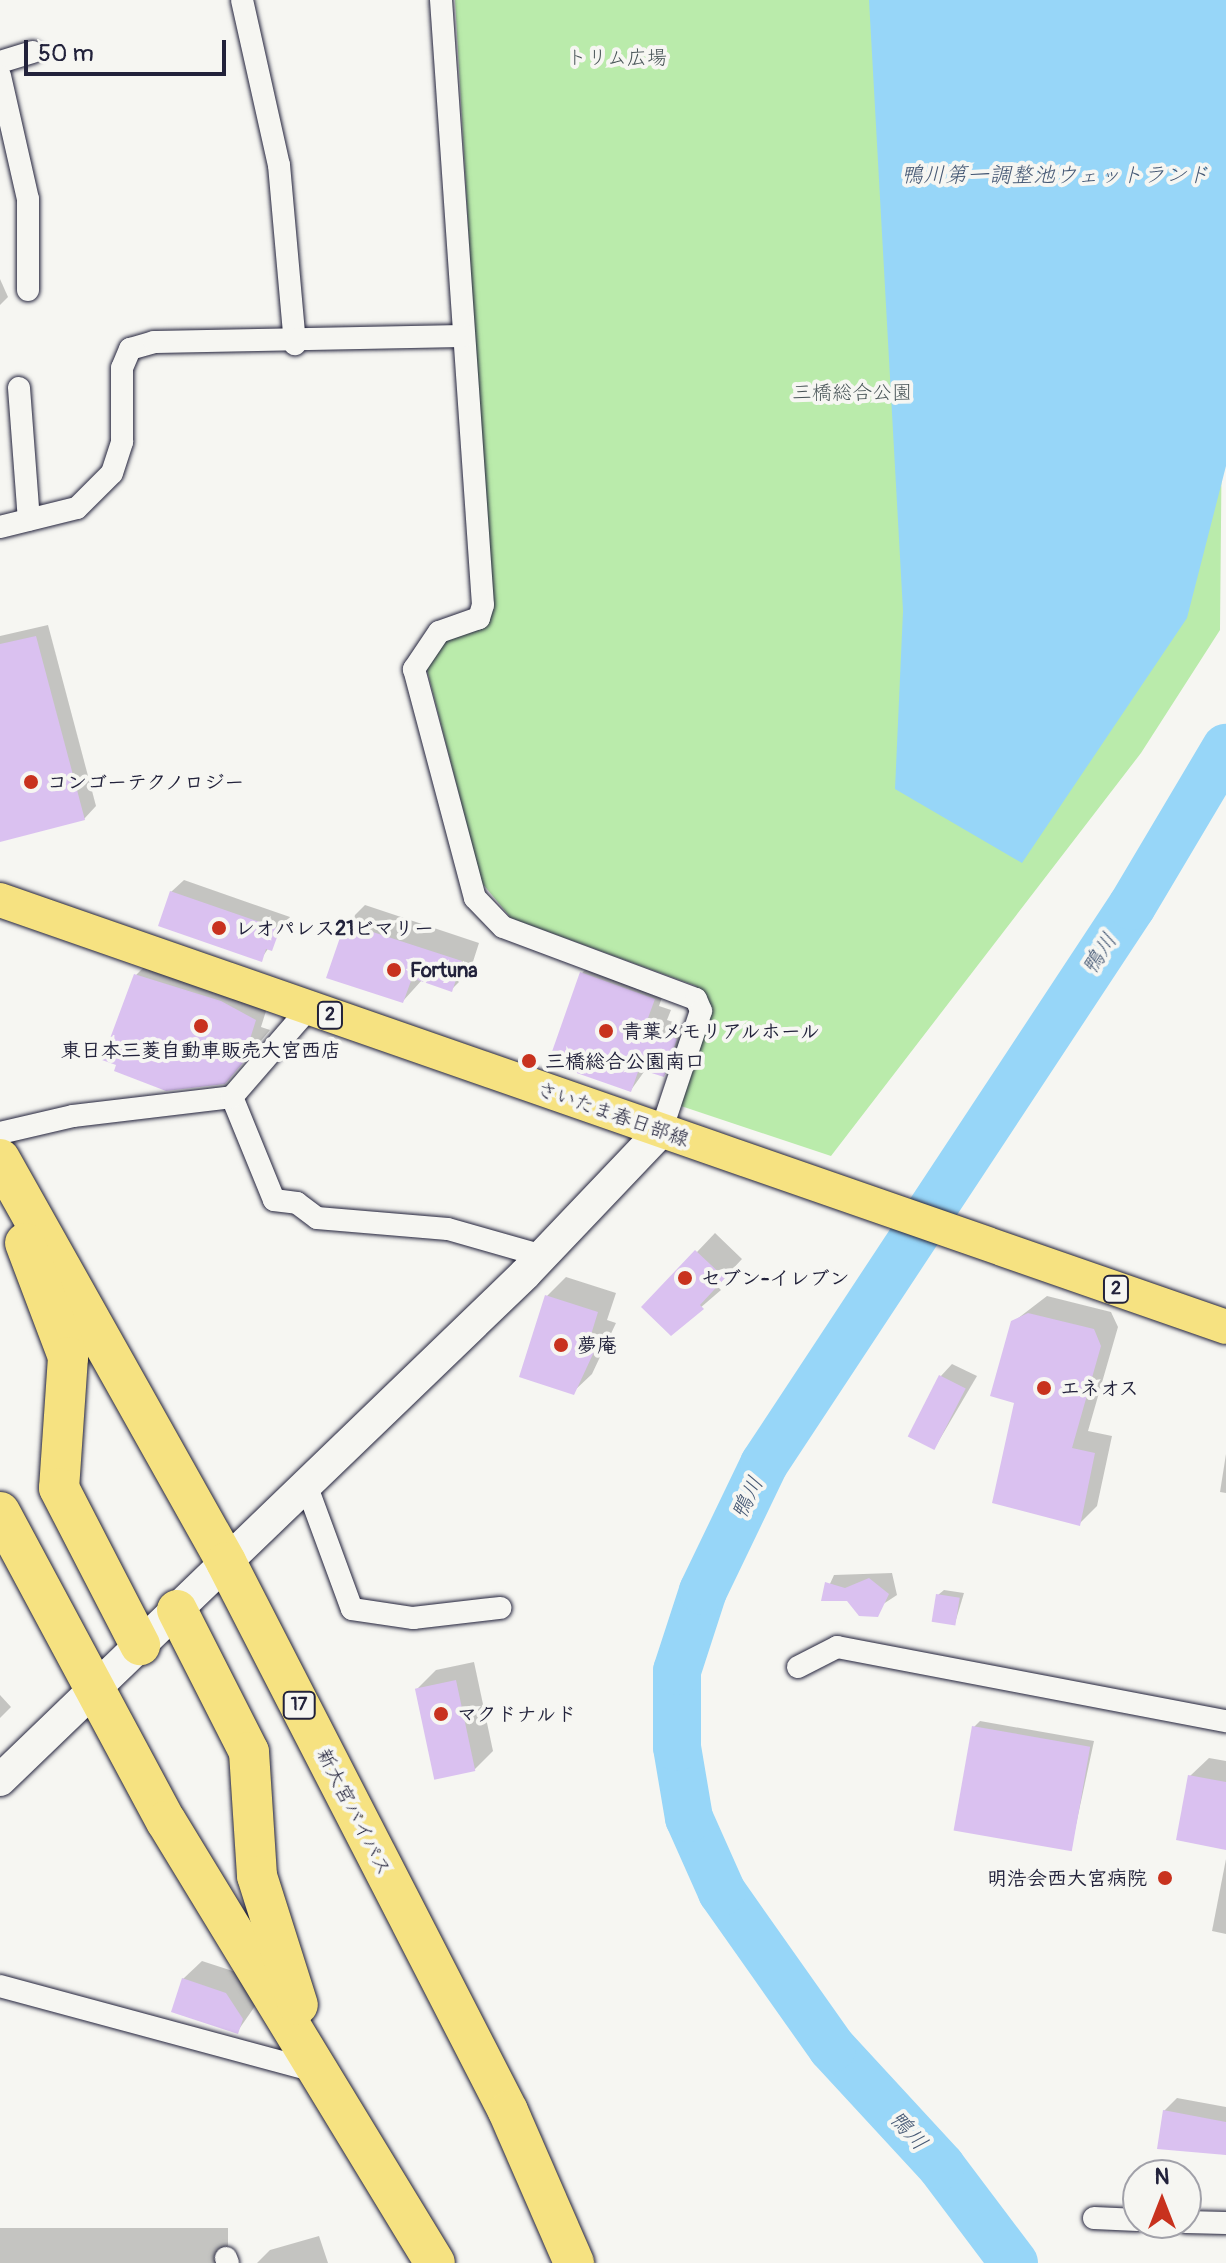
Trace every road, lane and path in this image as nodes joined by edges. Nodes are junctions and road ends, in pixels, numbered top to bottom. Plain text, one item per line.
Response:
1 (242, 0) edge
2 (441, 0) edge
3 (33, 52) dead end
4 (0, 62) edge
5 (0, 76) edge
6 (28, 290) dead end
7 (464, 336) junction
8 (295, 344) junction
9 (19, 388) dead end
10 (29, 520) junction
11 (0, 527) edge
12 (0, 900) edge
13 (45, 916) junction
14 (0, 926) edge
15 (309, 1008) junction
16 (232, 1097) junction
17 (661, 1131) junction
18 (0, 1133) edge
19 (0, 1159) edge
20 (0, 1175) edge
21 (543, 1256) junction
22 (1226, 1327) edge
23 (307, 1487) junction
24 (0, 1512) edge
25 (226, 1562) junction
26 (500, 1608) dead end
27 (177, 1610) junction
28 (140, 1645) junction
29 (798, 1667) dead end
30 (93, 1690) junction
31 (1226, 1721) edge
32 (0, 1780) edge
33 (0, 1986) edge
34 (322, 2073) junction
35 (1094, 2218) dead end
36 (1122, 2219) edge
37 (1202, 2222) edge
38 (1226, 2223) edge
39 (435, 2263) edge
40 (574, 2263) edge

1 - 8 street
2 - 7 street
3 - 4 street
5 - 6 street
7 - 8 street
7 - 17 street
8 - 10 street
9 - 10 street
10 - 11 street
12 - 13 main road, さいたま春日部線 / 2
13 - 14 main road
13 - 15 main road, さいたま春日部線 / 2
15 - 16 street
15 - 17 main road, さいたま春日部線 / 2
16 - 18 street
16 - 21 street
17 - 21 street
17 - 22 main road, さいたま春日部線 / 2
19 - 25 highway, 新大宮バイパス / 17
20 - 28 highway
21 - 23 street
23 - 25 street
23 - 26 street
24 - 30 highway
25 - 27 street
25 - 40 highway, 新大宮バイパス / 17
27 - 28 street
27 - 34 highway
28 - 30 street
29 - 31 street
30 - 32 street
30 - 34 highway
33 - 34 street
34 - 39 highway
35 - 36 street
37 - 38 street

